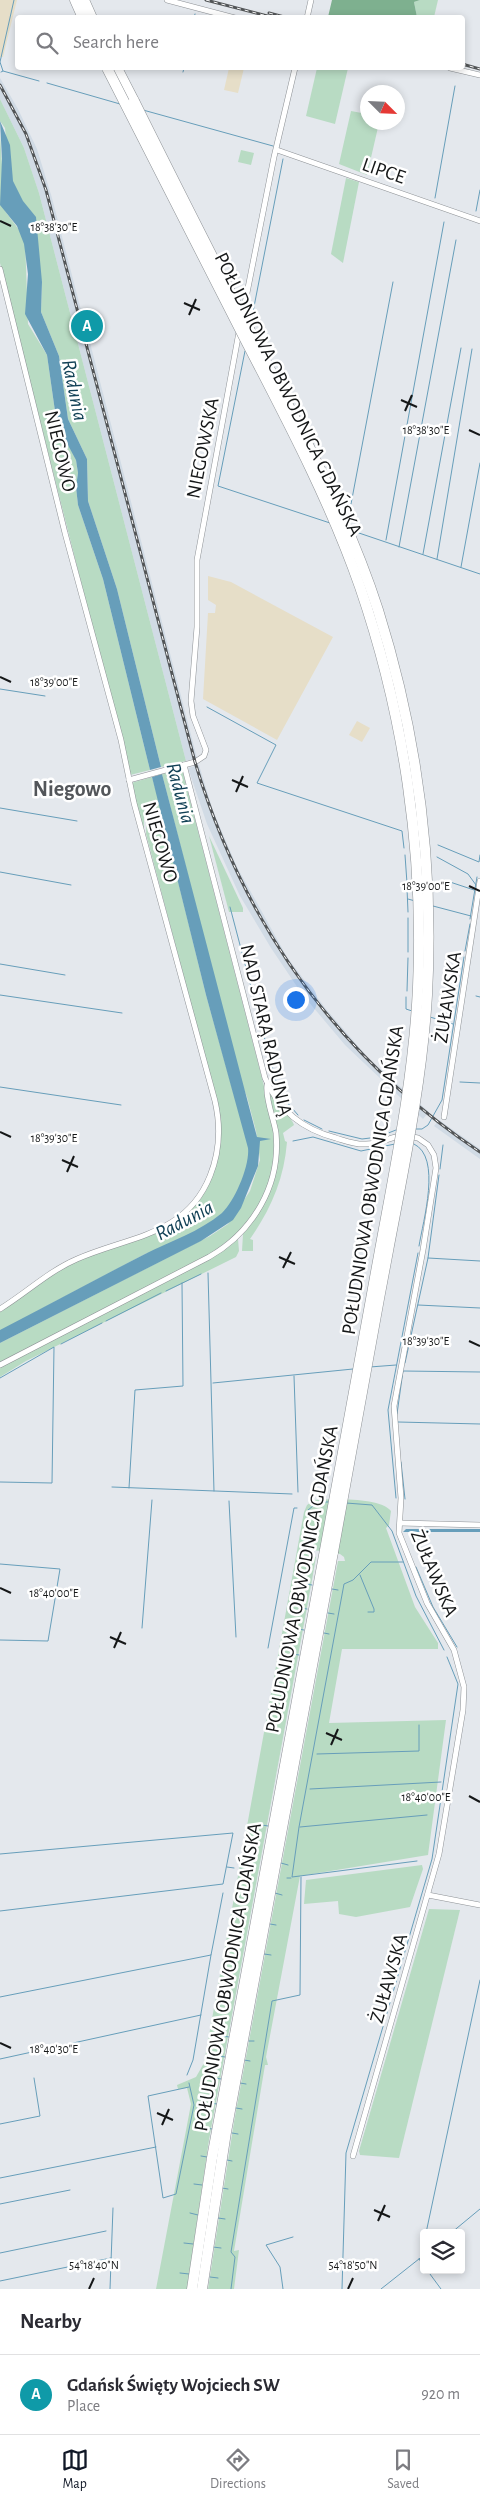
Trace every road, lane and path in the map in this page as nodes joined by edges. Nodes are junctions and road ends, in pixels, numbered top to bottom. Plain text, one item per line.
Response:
1 (75, 0) edge
2 (84, 0) edge
3 (167, 0) edge
4 (311, 0) edge
5 (82, 15) edge
6 (91, 15) edge
7 (224, 15) edge
8 (308, 15) edge
9 (108, 70) edge
10 (117, 70) edge
11 (296, 70) edge
12 (458, 70) edge
13 (480, 76) edge
14 (277, 150) junction
15 (480, 221) edge
16 (0, 269) edge
17 (182, 766) junction
18 (131, 779) junction
19 (480, 881) edge
20 (268, 1084) junction
21 (444, 1117) dead end
22 (0, 1309) edge
23 (0, 1365) edge
24 (400, 1523) junction
25 (480, 1525) edge
26 (329, 1551) junction
27 (428, 1894) junction
28 (480, 1905) edge
29 (353, 2156) dead end
30 (192, 2289) edge
31 (202, 2289) edge

1 - 5 highway
2 - 6 highway
3 - 7 street
4 - 8 street
9 - 26 highway, POŁUDNIOWA OBWODNICA GDAŃSKA, bridge
10 - 26 highway, POŁUDNIOWA OBWODNICA GDAŃSKA, bridge
11 - 14 street, NIEGOWSKA
12 - 13 street
14 - 15 street, LIPCE
14 - 17 street, NIEGOWSKA
16 - 18 street, NIEGOWO
17 - 18 street, NIEGOWSKA
17 - 20 street, NAD STARĄ RADUNIĄ
18 - 22 street, NIEGOWO
19 - 21 street, ŻUŁAWSKA
20 - 23 street, NAD STARĄ RADUNIĄ
20 - 24 street, ŻUŁAWSKA
24 - 25 street
24 - 27 street, ŻUŁAWSKA
26 - 30 highway, POŁUDNIOWA OBWODNICA GDAŃSKA
26 - 31 highway, POŁUDNIOWA OBWODNICA GDAŃSKA
27 - 28 street
27 - 29 street, ŻUŁAWSKA

